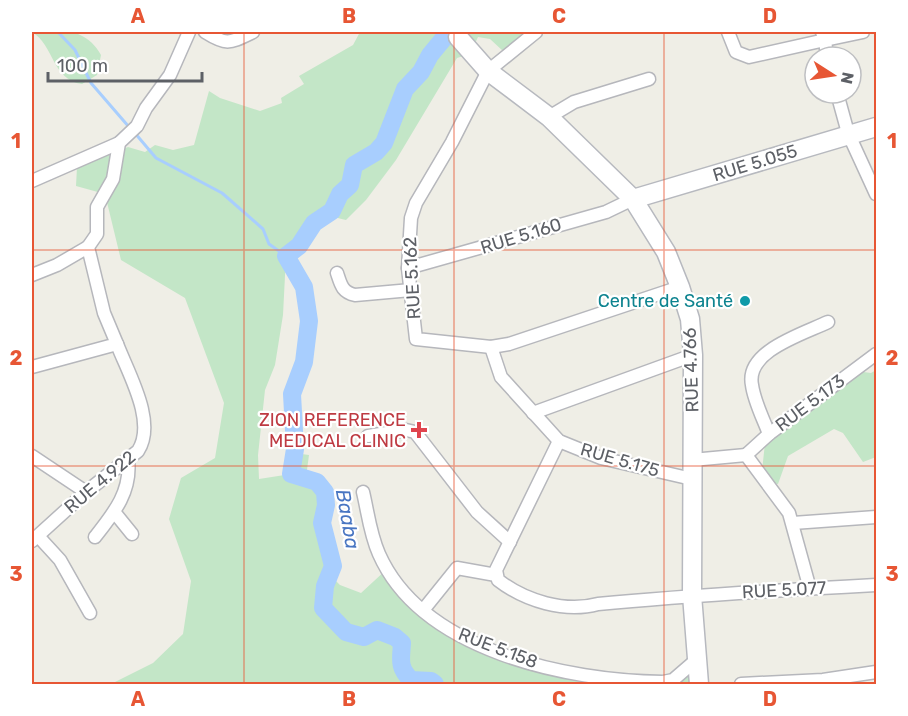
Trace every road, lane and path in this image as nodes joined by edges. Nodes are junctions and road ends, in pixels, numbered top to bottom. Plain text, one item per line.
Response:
1 (189, 32) edge
2 (205, 32) edge
3 (253, 32) edge
4 (536, 32) edge
5 (728, 32) edge
6 (863, 32) edge
7 (824, 36) edge
8 (459, 37) dead end
9 (488, 71) junction
10 (649, 79) dead end
11 (840, 105) edge
12 (549, 117) junction
13 (876, 127) edge
14 (848, 133) junction
15 (128, 135) junction
16 (32, 181) edge
17 (876, 194) edge
18 (633, 199) junction
19 (88, 247) junction
20 (408, 268) junction
21 (337, 273) dead end
22 (32, 274) edge
23 (680, 287) junction
24 (411, 290) junction
25 (828, 322) dead end
26 (117, 344) junction
27 (491, 347) junction
28 (876, 354) edge
29 (693, 356) junction
30 (32, 368) edge
31 (533, 413) junction
32 (769, 434) junction
33 (368, 436) dead end
34 (559, 441) junction
35 (746, 455) junction
36 (32, 456) edge
37 (128, 459) junction
38 (692, 460) junction
39 (692, 479) junction
40 (86, 492) junction
41 (363, 492) dead end
42 (115, 513) junction
43 (876, 517) edge
44 (793, 523) junction
45 (132, 534) dead end
46 (95, 537) dead end
47 (34, 539) edge
48 (510, 542) junction
49 (496, 575) junction
50 (876, 585) edge
51 (810, 589) junction
52 (692, 595) junction
53 (424, 609) junction
54 (90, 613) dead end
55 (695, 661) junction
56 (876, 672) edge
57 (699, 684) edge
58 (741, 684) edge

1 - 15 street
2 - 3 street
4 - 9 street
5 - 7 street
6 - 7 street
8 - 9 street, RUE 4.766
9 - 12 street, RUE 4.766
9 - 20 street, RUE 5.162
10 - 12 street
11 - 14 street
12 - 18 street, RUE 4.766
13 - 14 street, RUE 5.055
14 - 17 street
14 - 18 street, RUE 5.055
15 - 16 street
15 - 19 street
18 - 20 street, RUE 5.160
18 - 23 street, RUE 4.766
19 - 22 street
19 - 26 street, RUE 4.922
20 - 24 street, RUE 5.162
21 - 24 street
23 - 27 street, RUE 5.162
23 - 29 street, RUE 4.766
24 - 27 street, RUE 5.162
25 - 32 street
26 - 30 street
26 - 37 street, RUE 4.922
27 - 31 street, RUE 5.175
28 - 32 street, RUE 5.173
29 - 31 street
29 - 38 street, RUE 4.766
31 - 34 street, RUE 5.175
32 - 35 street, RUE 5.173
33 - 48 street
34 - 39 street, RUE 5.175
34 - 48 street
35 - 38 street
35 - 44 street
36 - 40 street
37 - 40 street, RUE 4.922
37 - 42 street
38 - 39 street, RUE 4.766
39 - 52 street, RUE 4.766
40 - 47 street, RUE 4.922
41 - 53 street, RUE 5.158
42 - 45 street
42 - 46 street
43 - 44 street
44 - 51 street
47 - 54 street
48 - 49 street
49 - 52 street, RUE 5.077
49 - 53 street
50 - 51 street, RUE 5.077
51 - 52 street, RUE 5.077
52 - 55 street, RUE 4.766
53 - 55 street, RUE 5.158
55 - 57 street, RUE 4.766
56 - 58 street

